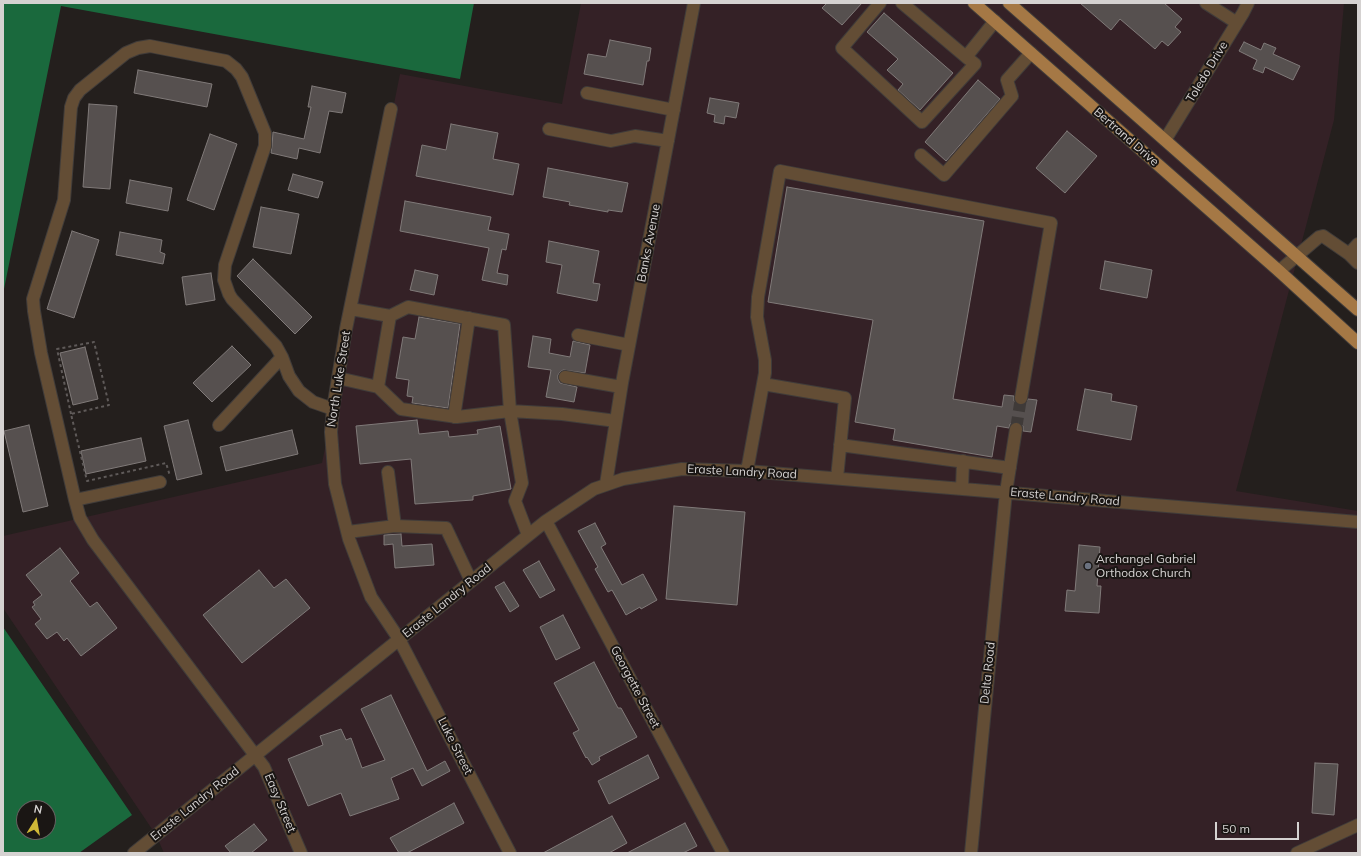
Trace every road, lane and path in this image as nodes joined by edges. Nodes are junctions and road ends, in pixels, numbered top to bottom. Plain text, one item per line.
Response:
1 (694, 3) edge
2 (880, 3) edge
3 (902, 3) edge
4 (974, 3) edge
5 (1009, 3) edge
6 (1206, 3) edge
7 (1248, 3) edge
8 (995, 21) junction
9 (1237, 22) junction
10 (1031, 53) junction
11 (966, 56) junction
12 (587, 93) dead end
13 (391, 109) dead end
14 (674, 110) junction
15 (549, 129) dead end
16 (1165, 140) junction
17 (668, 141) junction
18 (920, 155) dead end
19 (1358, 244) edge
20 (1349, 254) junction
21 (1296, 256) junction
22 (1358, 263) edge
23 (1279, 271) junction
24 (350, 309) junction
25 (1358, 310) edge
26 (390, 316) junction
27 (469, 318) junction
28 (578, 335) dead end
29 (1358, 343) edge
30 (629, 345) junction
31 (282, 357) junction
32 (565, 377) dead end
33 (338, 378) junction
34 (763, 384) junction
35 (378, 387) junction
36 (621, 387) junction
37 (1021, 398) tunnel mouth
38 (333, 409) junction
39 (510, 411) junction
40 (71, 414) junction
41 (454, 417) junction
42 (616, 421) junction
43 (219, 425) dead end
44 (1016, 429) tunnel mouth
45 (840, 445) junction
46 (963, 461) junction
47 (1010, 468) junction
48 (747, 471) junction
49 (388, 472) dead end
50 (837, 478) junction
51 (160, 482) joint
52 (606, 484) junction
53 (962, 489) junction
54 (1006, 492) junction
55 (75, 500) junction
56 (546, 521) junction
57 (1358, 522) edge
58 (396, 526) junction
59 (348, 532) junction
60 (528, 535) junction
61 (471, 582) junction
62 (399, 640) junction
63 (256, 755) junction
64 (1358, 824) edge
65 (134, 853) edge
66 (301, 853) edge
67 (510, 853) edge
68 (723, 853) edge
69 (971, 853) edge
70 (1297, 853) edge

1 - 14 street, Banks Avenue
2 - 11 street
3 - 11 street
4 - 8 main road, Bertrand Drive
5 - 16 main road, Bertrand Drive
6 - 9 street
7 - 9 street, Toledo Drive
8 - 10 main road, Bertrand Drive
8 - 11 street
9 - 16 street, Toledo Drive
10 - 18 street
10 - 23 main road, Bertrand Drive
12 - 14 street
13 - 24 street, North Luke Street
14 - 17 street, Banks Avenue
15 - 17 street
16 - 21 main road, Bertrand Drive
17 - 30 street, Banks Avenue
19 - 20 street
20 - 21 street
20 - 22 street
21 - 23 street
21 - 25 main road, Bertrand Drive
23 - 29 main road, Bertrand Drive
24 - 26 street
24 - 33 street, North Luke Street
26 - 27 street
26 - 35 street
27 - 39 street
27 - 41 street
28 - 30 street
30 - 36 street, Banks Avenue
31 - 38 street, Easy Street
31 - 43 street
31 - 55 street, Easy Street
32 - 36 street
33 - 35 street
33 - 38 street, North Luke Street
34 - 37 street
34 - 45 street
34 - 48 street
35 - 41 street
36 - 42 street, Banks Avenue
38 - 59 street, North Luke Street
39 - 41 street
39 - 42 street
39 - 60 street
40 - 40 path
40 - 51 path
42 - 52 street, Banks Avenue
44 - 47 street, Delta Road
45 - 46 street
45 - 50 street
46 - 47 street
46 - 53 street
47 - 54 street, Delta Road
48 - 50 street, Eraste Landry Road
48 - 52 street, Eraste Landry Road
49 - 58 street
50 - 53 street, Eraste Landry Road
51 - 55 street
52 - 56 street, Eraste Landry Road
53 - 54 street, Eraste Landry Road
54 - 57 street, Eraste Landry Road
54 - 69 street, Delta Road
55 - 63 street, Easy Street
56 - 60 street, Eraste Landry Road
56 - 68 street, Georgette Street
58 - 59 street
58 - 61 street
59 - 62 street, North Luke Street
60 - 61 street, Eraste Landry Road
61 - 62 street, Eraste Landry Road
62 - 63 street, Eraste Landry Road
62 - 67 street, Luke Street
63 - 65 street, Eraste Landry Road
63 - 66 street, Easy Street
64 - 70 street

